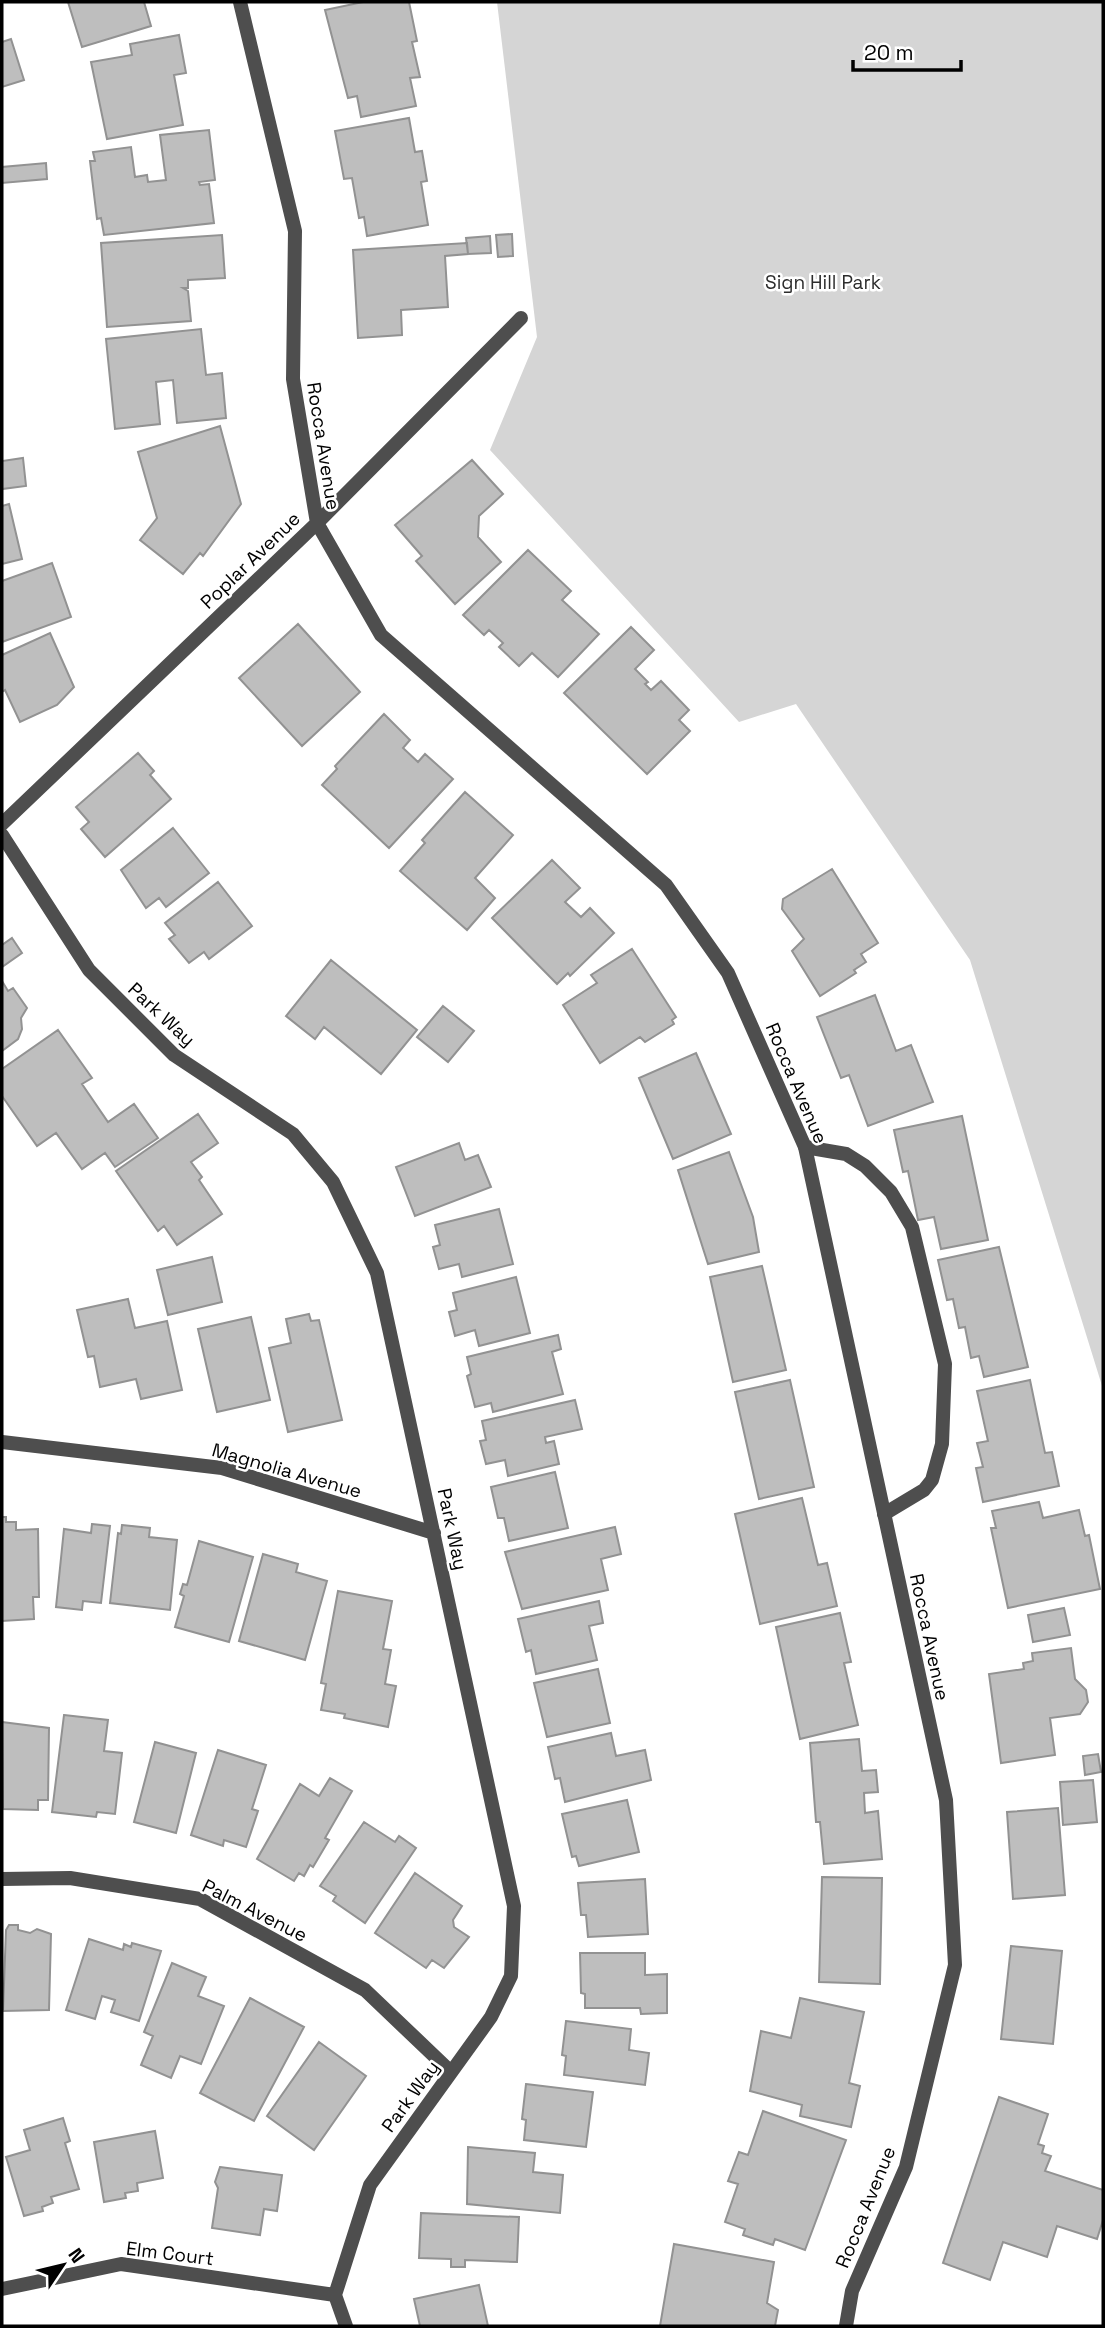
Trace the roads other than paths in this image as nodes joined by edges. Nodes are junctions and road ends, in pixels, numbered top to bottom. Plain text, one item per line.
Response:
1 (240, 2) edge
2 (521, 318) dead end
3 (317, 523) junction
4 (2, 824) edge
5 (2, 835) edge
6 (805, 1147) junction
7 (2, 1443) edge
8 (884, 1514) junction
9 (434, 1534) junction
10 (2, 1879) edge
11 (451, 2071) junction
12 (2, 2289) edge
13 (335, 2295) junction
14 (346, 2326) edge
15 (846, 2326) edge

1 - 3 street, Rocca Avenue
2 - 3 street, Poplar Avenue
3 - 4 street, Poplar Avenue
3 - 6 street, Rocca Avenue
5 - 9 street, Park Way
6 - 8 street, Rocca Avenue
6 - 8 street
7 - 9 street, Magnolia Avenue
8 - 15 street, Rocca Avenue
9 - 11 street, Park Way
10 - 11 street, Palm Avenue
11 - 13 street, Park Way
12 - 13 street, Elm Court
13 - 14 street

